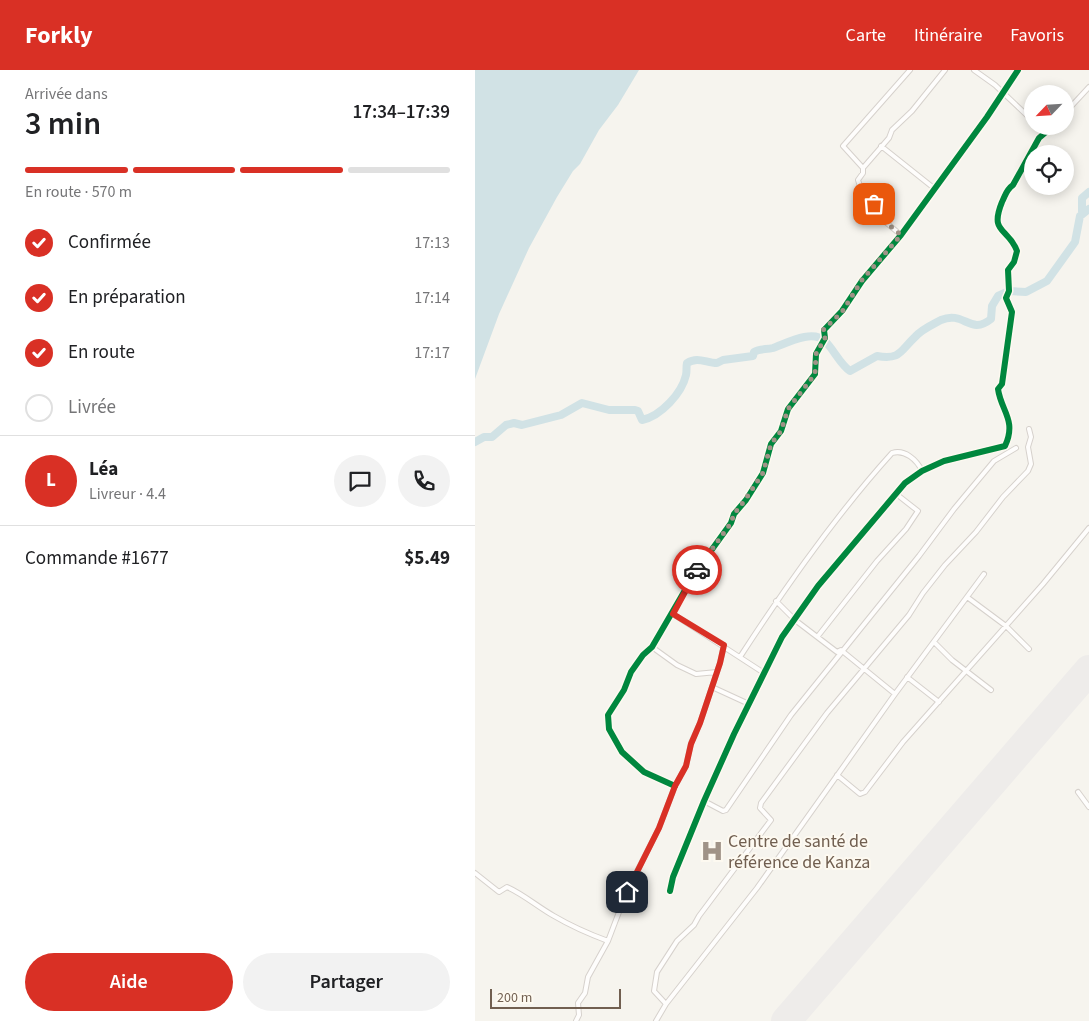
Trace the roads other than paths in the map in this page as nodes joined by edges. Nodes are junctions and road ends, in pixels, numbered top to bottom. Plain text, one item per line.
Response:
1 (909, 70) edge
2 (945, 70) edge
3 (974, 70) edge
4 (1018, 70) edge
5 (1089, 87) edge
6 (1003, 94) junction
7 (1074, 103) edge
8 (1024, 113) edge
9 (1044, 135) edge
10 (881, 146) junction
11 (863, 168) junction
12 (935, 189) junction
13 (901, 235) junction
14 (1029, 429) dead end
15 (1016, 448) dead end
16 (923, 471) junction
17 (895, 493) junction
18 (1089, 528) edge
19 (984, 574) dead end
20 (967, 597) junction
21 (776, 601) junction
22 (673, 614) junction
23 (795, 620) junction
24 (1005, 626) junction
25 (818, 636) junction
26 (934, 642) junction
27 (724, 645) junction
28 (652, 647) junction
29 (1029, 649) dead end
30 (841, 650) junction
31 (740, 657) junction
32 (865, 668) junction
33 (967, 669) junction
34 (717, 672) junction
35 (765, 673) junction
36 (907, 677) junction
37 (712, 687) junction
38 (991, 690) dead end
39 (895, 694) junction
40 (939, 702) junction
41 (749, 704) junction
42 (837, 775) junction
43 (675, 786) junction
44 (1078, 792) dead end
45 (704, 801) junction
46 (1089, 807) edge
47 (475, 873) edge
48 (670, 891) dead end
49 (608, 941) junction
50 (665, 1004) junction
51 (575, 1021) edge
52 (656, 1021) edge

1 - 11 street
2 - 10 street
3 - 6 street
4 - 6 street
5 - 7 street
6 - 8 street
6 - 12 street
9 - 16 street
10 - 11 street
10 - 12 street
11 - 13 street
12 - 13 street
13 - 22 street
14 - 32 street
15 - 30 street
16 - 17 street
16 - 21 street
17 - 23 street
17 - 25 street
18 - 24 street
19 - 20 street
20 - 24 street
20 - 26 street
21 - 23 street
21 - 31 street
22 - 27 street
22 - 28 street
23 - 25 street
23 - 35 street
24 - 29 street
24 - 33 street
25 - 30 street
26 - 33 street
26 - 36 street
27 - 31 street
27 - 34 street
28 - 34 street
28 - 43 street
30 - 32 street
30 - 45 street
31 - 35 street
32 - 39 street
32 - 50 street
33 - 38 street
33 - 40 street
34 - 37 street
35 - 41 street
36 - 39 street
36 - 40 street
37 - 41 street
37 - 43 street
39 - 42 street
40 - 42 street
41 - 45 street
42 - 50 street
43 - 49 street
44 - 46 street
45 - 48 street
47 - 49 street
49 - 51 street
50 - 52 street

